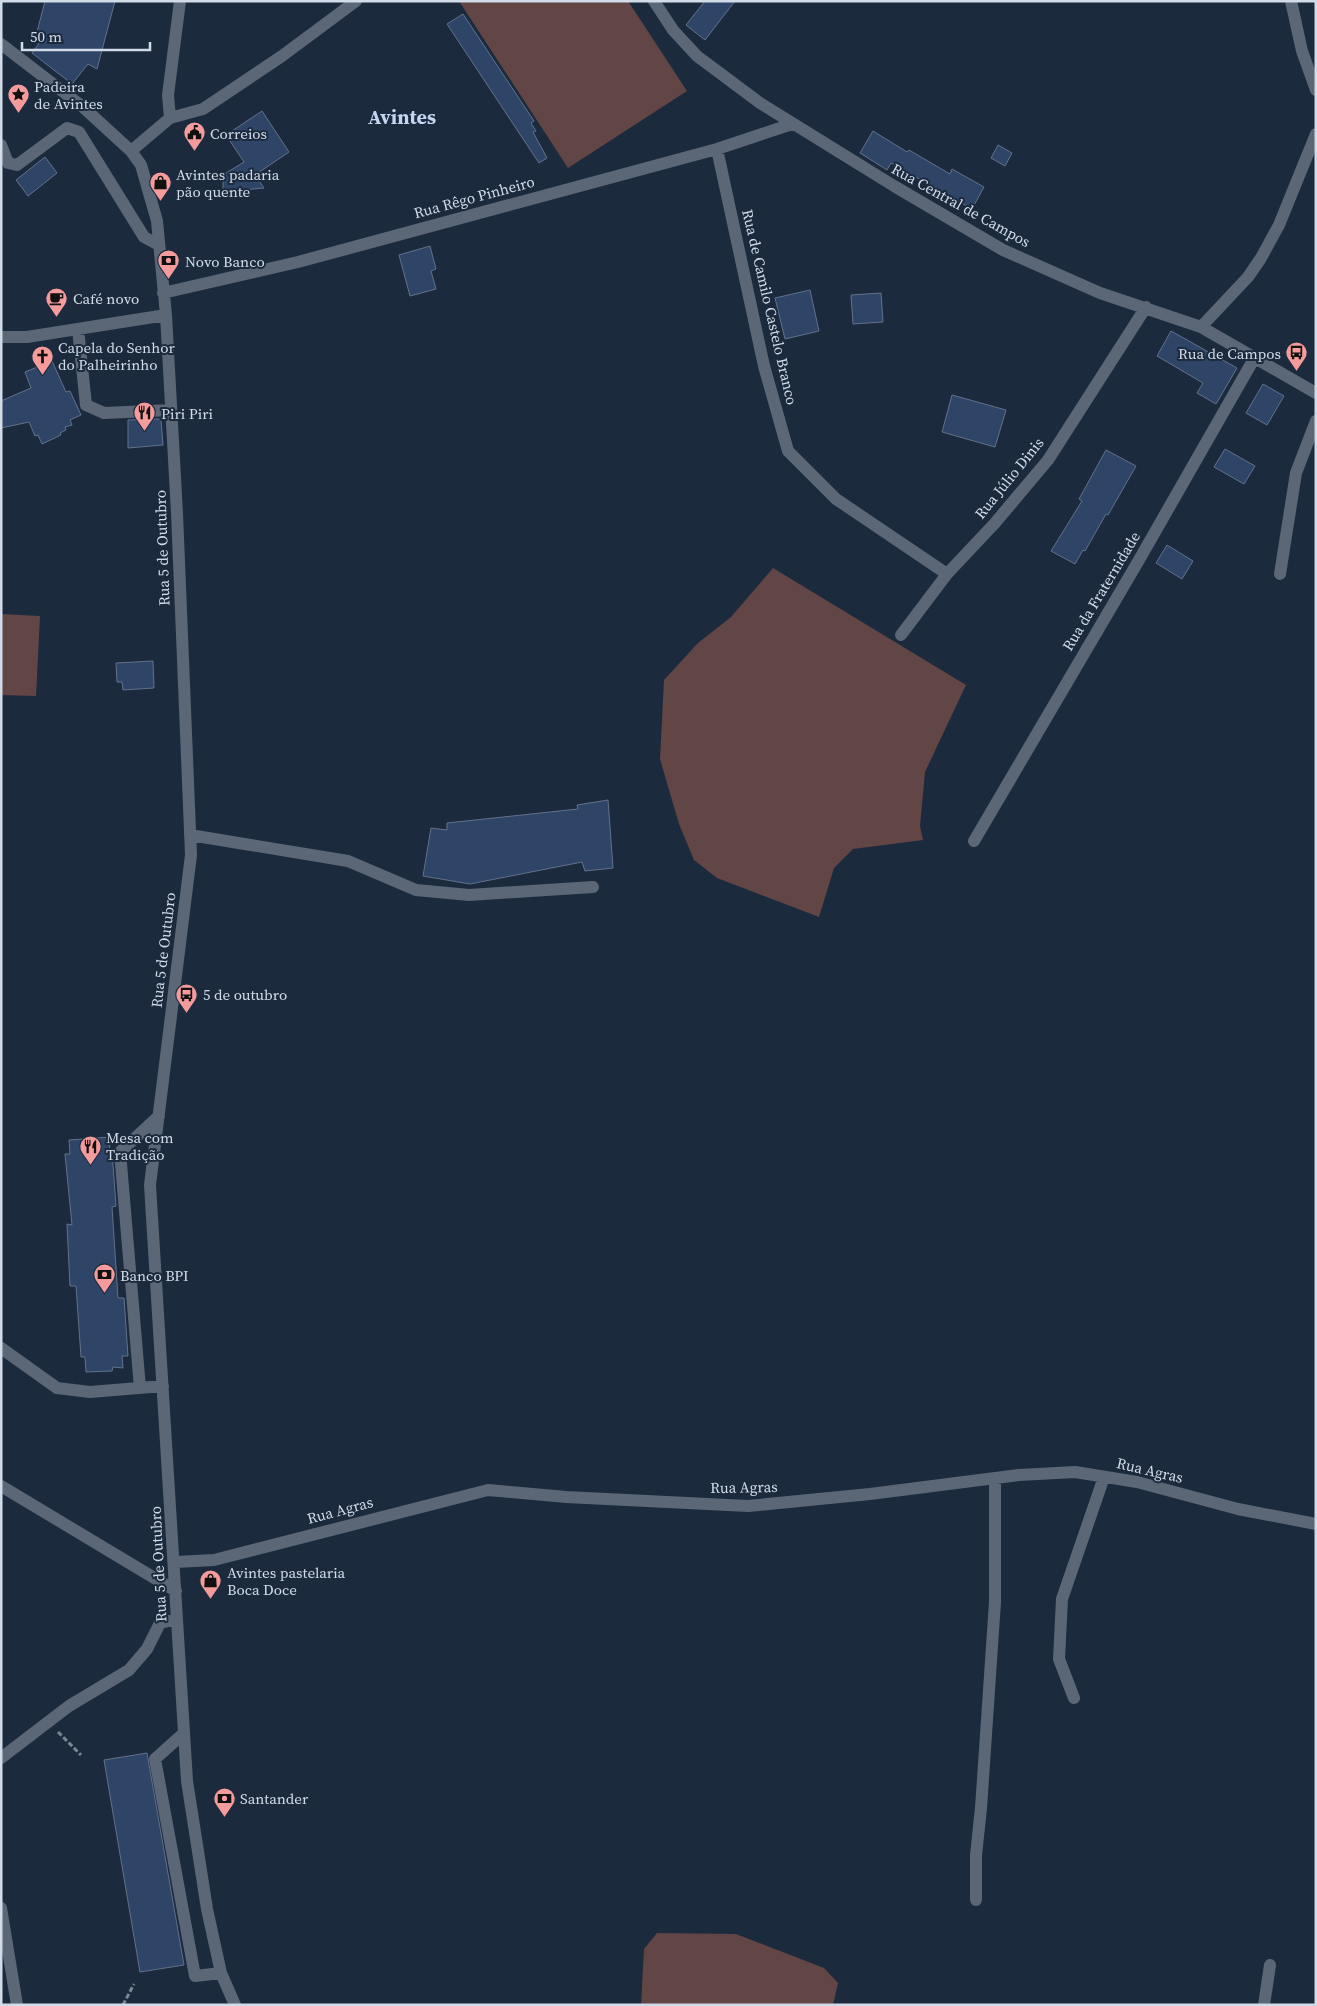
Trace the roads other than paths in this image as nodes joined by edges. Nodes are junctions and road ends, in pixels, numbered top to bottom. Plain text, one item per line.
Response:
1 (180, 1) edge
2 (356, 1) edge
3 (654, 1) edge
4 (1291, 1) edge
5 (1, 44) edge
6 (1316, 90) edge
7 (170, 118) junction
8 (792, 124) junction
9 (1316, 134) edge
10 (1, 145) edge
11 (717, 149) junction
12 (131, 152) junction
13 (159, 244) junction
14 (163, 293) junction
15 (1146, 307) junction
16 (166, 315) junction
17 (1201, 327) junction
18 (78, 329) junction
19 (1, 337) edge
20 (1255, 357) junction
21 (1316, 382) edge
22 (1300, 384) junction
23 (1316, 393) edge
24 (171, 410) junction
25 (1316, 421) edge
26 (947, 574) junction
27 (1280, 574) dead end
28 (901, 635) dead end
29 (190, 835) junction
30 (974, 841) dead end
31 (593, 887) dead end
32 (159, 1116) junction
33 (1, 1348) edge
34 (163, 1386) junction
35 (140, 1388) junction
36 (1104, 1477) junction
37 (995, 1478) junction
38 (1, 1486) edge
39 (1316, 1524) edge
40 (175, 1562) junction
41 (176, 1591) junction
42 (177, 1619) junction
43 (1074, 1698) dead end
44 (184, 1732) junction
45 (1, 1758) edge
46 (976, 1900) dead end
47 (1, 1908) edge
48 (1270, 1965) dead end
49 (221, 1973) junction
50 (17, 2005) edge
51 (235, 2005) edge
52 (1264, 2005) edge

1 - 7 street
2 - 7 street
3 - 8 street, Rua Central de Campos
4 - 6 street
5 - 12 street, Rua 5 de Outubro
7 - 12 street
8 - 11 street, Rua Rêgo Pinheiro
8 - 15 street, Rua Central de Campos
9 - 17 street
10 - 13 street
11 - 14 street, Rua Rêgo Pinheiro
11 - 26 street, Rua de Camilo Castelo Branco
12 - 13 street, Rua 5 de Outubro
13 - 14 street, Rua 5 de Outubro
14 - 16 street, Rua 5 de Outubro
15 - 17 street, Rua Central de Campos
15 - 26 street, Rua Júlio Dinis
16 - 18 street
16 - 24 street, Rua 5 de Outubro
17 - 20 street, Rua Central de Campos
18 - 19 street
18 - 24 street
20 - 22 street, Rua Central de Campos
20 - 30 street, Rua da Fraternidade
21 - 22 street
22 - 23 street, Rua Central de Campos
24 - 29 street, Rua 5 de Outubro
25 - 27 street
26 - 28 street, Rua Júlio Dinis
29 - 31 street
29 - 32 street, Rua 5 de Outubro
32 - 34 street, Rua 5 de Outubro
32 - 35 street
33 - 35 street
34 - 35 street
34 - 40 street, Rua 5 de Outubro
36 - 37 street, Rua Agras
36 - 39 street, Rua Agras
36 - 43 street
37 - 40 street, Rua Agras
37 - 46 street
38 - 41 street
40 - 41 street, Rua 5 de Outubro
41 - 42 street, Rua 5 de Outubro
42 - 44 street, Rua 5 de Outubro
42 - 45 street
44 - 49 street, Rua 5 de Outubro
44 - 49 street
47 - 50 street
48 - 52 street
49 - 51 street, Rua 5 de Outubro

